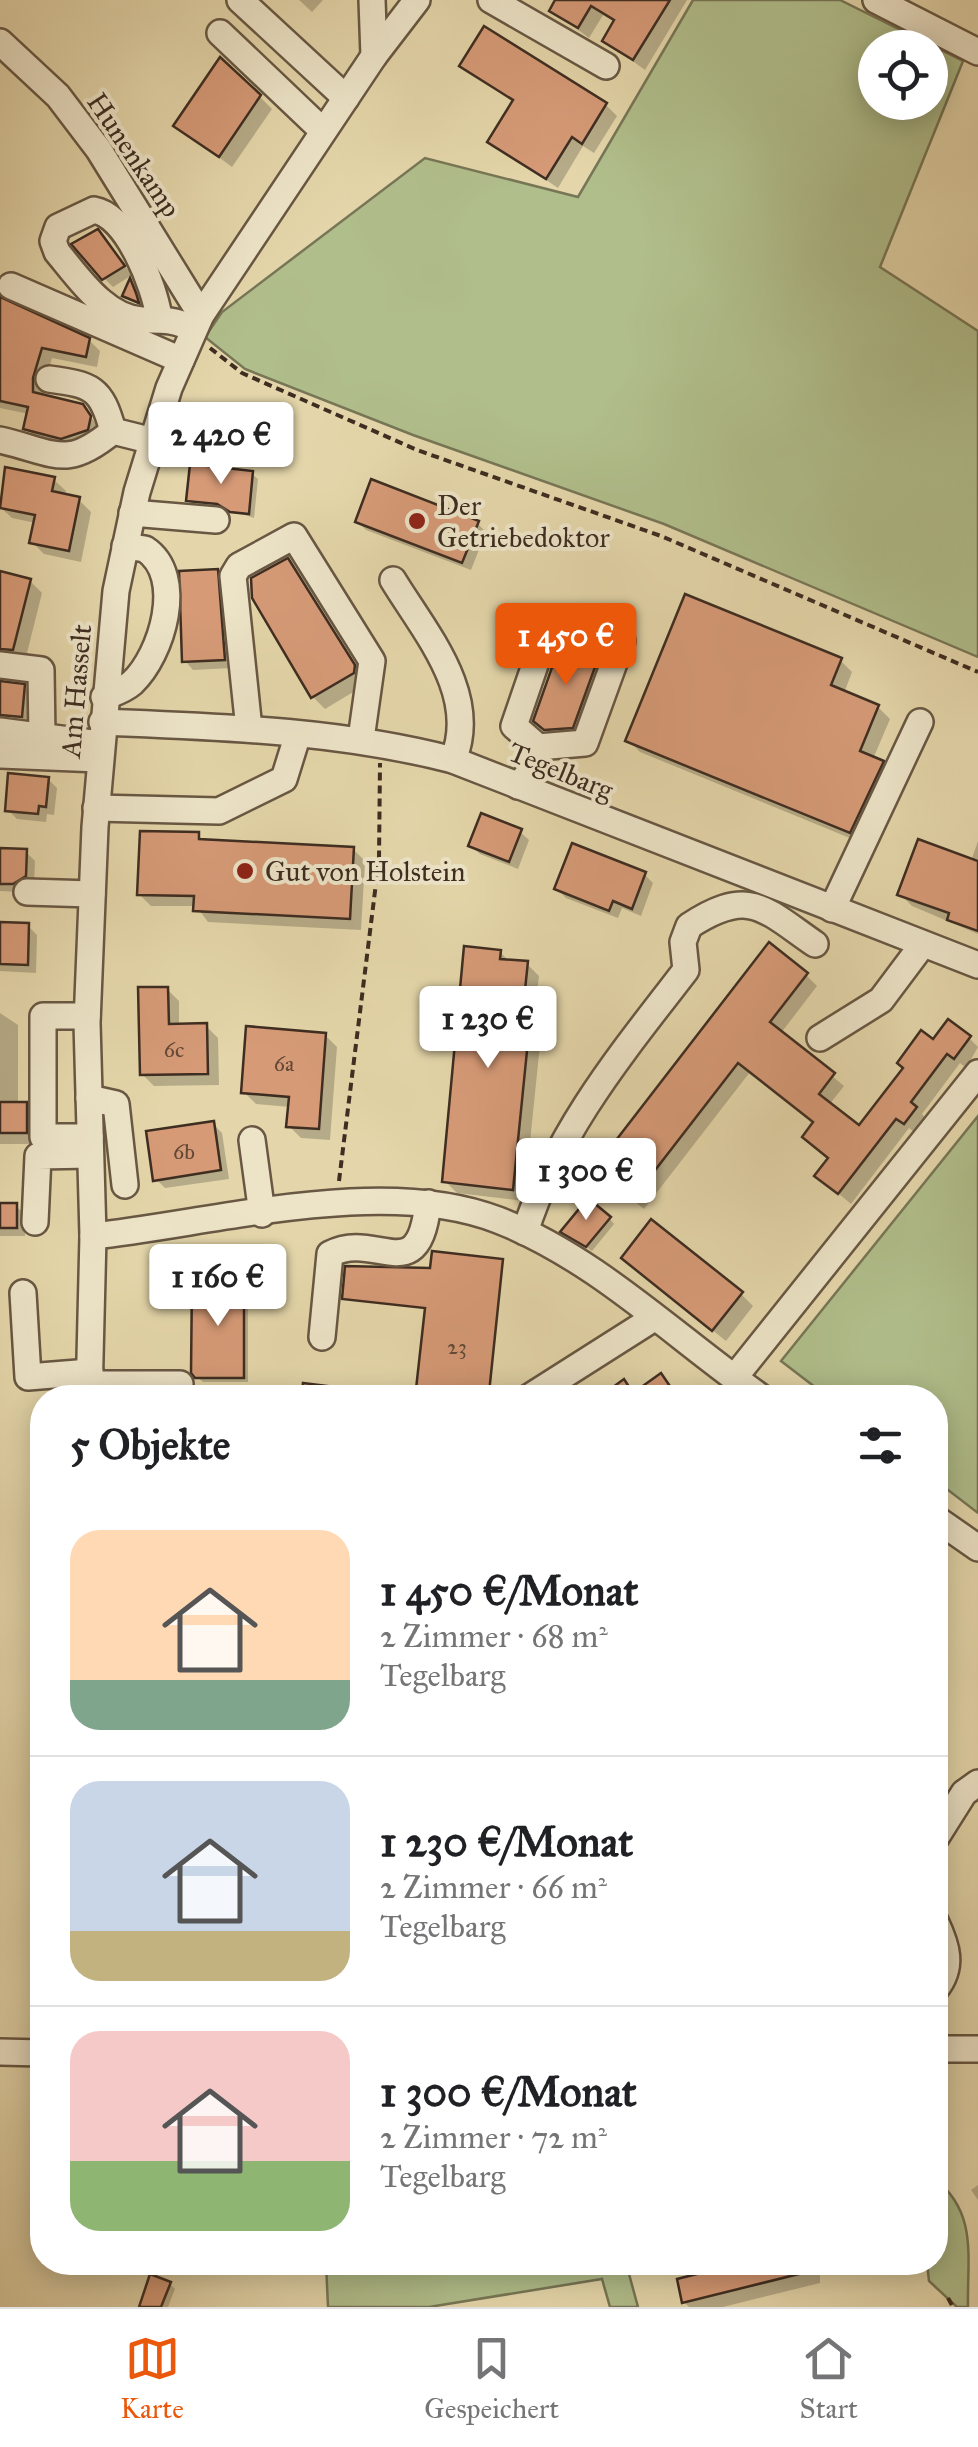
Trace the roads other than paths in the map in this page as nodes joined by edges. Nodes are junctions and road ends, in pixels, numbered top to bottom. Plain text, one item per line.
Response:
1 (240, 0) edge
2 (417, 0) edge
3 (491, 0) edge
4 (876, 0) edge
5 (372, 1) edge
6 (220, 33) dead end
7 (0, 42) edge
8 (978, 52) edge
9 (374, 56) junction
10 (606, 66) dead end
11 (346, 98) junction
12 (324, 132) junction
13 (11, 286) dead end
14 (159, 317) junction
15 (196, 326) junction
16 (181, 360) junction
17 (48, 379) dead end
18 (113, 431) junction
19 (0, 440) edge
20 (152, 441) junction
21 (132, 513) junction
22 (216, 520) dead end
23 (126, 546) junction
24 (393, 580) dead end
25 (0, 664) edge
26 (920, 722) dead end
27 (249, 729) junction
28 (0, 731) edge
29 (101, 731) junction
30 (298, 734) junction
31 (42, 736) junction
32 (370, 740) junction
33 (538, 747) junction
34 (0, 755) edge
35 (452, 760) junction
36 (518, 786) junction
37 (96, 808) junction
38 (27, 892) dead end
39 (92, 894) junction
40 (832, 909) junction
41 (815, 944) dead end
42 (924, 944) junction
43 (978, 964) edge
44 (87, 1016) junction
45 (820, 1038) dead end
46 (978, 1073) edge
47 (89, 1098) junction
48 (252, 1140) dead end
49 (90, 1146) junction
50 (125, 1185) dead end
51 (428, 1203) junction
52 (262, 1214) junction
53 (35, 1222) dead end
54 (525, 1232) junction
55 (93, 1236) junction
56 (23, 1294) dead end
57 (654, 1318) junction
58 (322, 1337) dead end
59 (734, 1378) junction
60 (180, 1384) dead end
61 (89, 1385) edge
62 (548, 1385) edge
63 (744, 1385) edge
64 (948, 1527) edge
65 (978, 1548) edge
66 (978, 1783) edge
67 (948, 1817) edge
68 (948, 2049) edge
69 (978, 2049) edge
70 (0, 2052) edge
71 (30, 2053) edge

1 - 11 street
2 - 9 street, Am Hasselt
3 - 10 street
4 - 8 street
5 - 9 street
6 - 12 street
7 - 15 street, Hunenkamp
9 - 11 street, Am Hasselt
11 - 12 street, Am Hasselt
12 - 15 street, Am Hasselt
13 - 16 street
14 - 14 street
14 - 15 street
15 - 16 street, Am Hasselt
16 - 20 street, Am Hasselt
17 - 18 street
18 - 19 street
18 - 20 street
20 - 21 street, Am Hasselt
21 - 22 street
21 - 23 street, Am Hasselt
23 - 29 street, Am Hasselt
23 - 29 street
24 - 35 street
25 - 31 street
26 - 40 street
27 - 29 street, Tegelbarg
27 - 30 street, Tegelbarg
27 - 32 street
28 - 31 street
29 - 31 street
29 - 34 street
29 - 37 street, Am Hasselt
30 - 32 street, Tegelbarg
30 - 37 street
32 - 35 street, Tegelbarg
33 - 33 street
33 - 36 street
35 - 36 street, Tegelbarg
36 - 40 street, Tegelbarg
37 - 39 street, Am Hasselt
38 - 39 street
39 - 44 street, Am Hasselt
40 - 42 street, Tegelbarg
41 - 54 street
42 - 43 street, Tegelbarg
42 - 45 street
44 - 47 street, Am Hasselt
44 - 49 street
46 - 59 street
47 - 49 street, Am Hasselt
47 - 50 street
48 - 52 street
49 - 53 street
49 - 55 street, Am Hasselt
51 - 52 street
51 - 54 street
51 - 58 street
52 - 55 street
54 - 57 street
55 - 61 street, Am Hasselt
56 - 61 street
57 - 59 street
57 - 62 street
59 - 63 street
60 - 61 street
64 - 65 street
66 - 67 street
68 - 69 street
70 - 71 street

